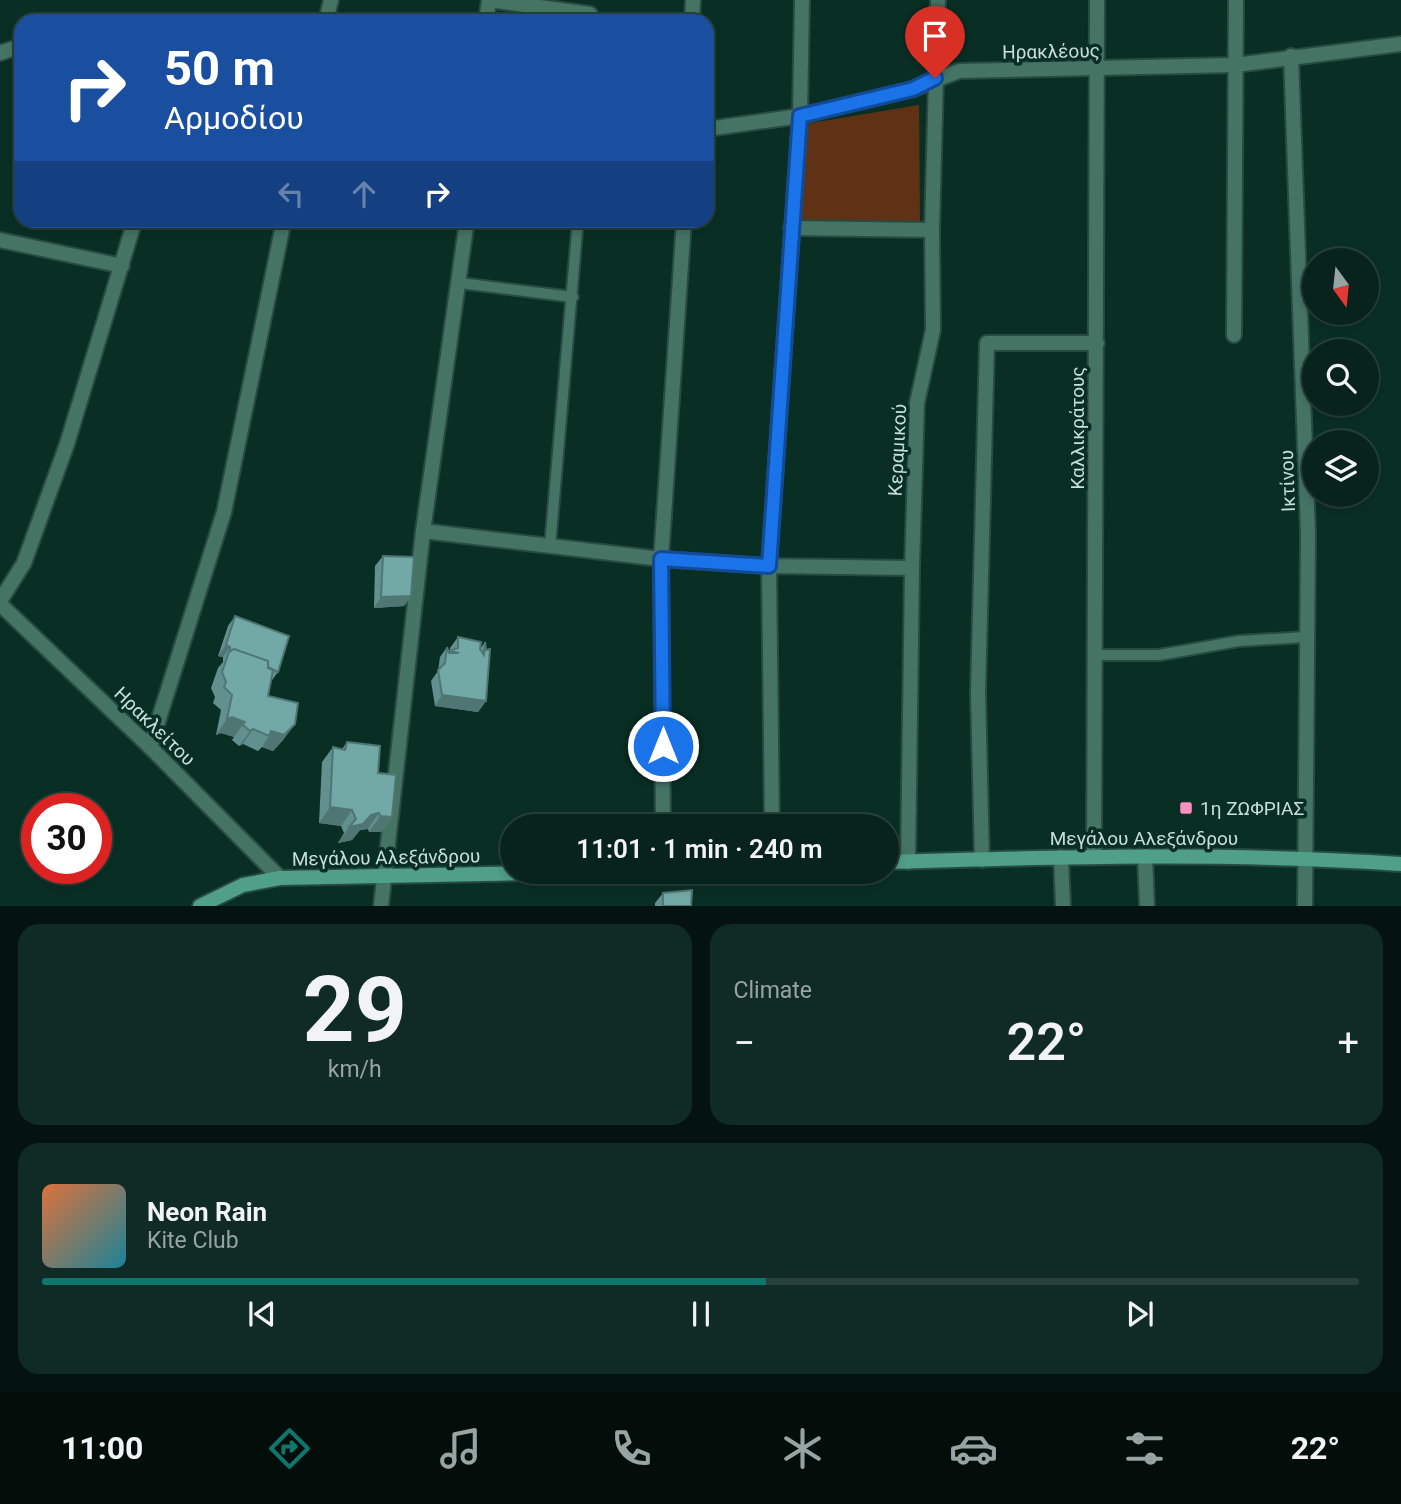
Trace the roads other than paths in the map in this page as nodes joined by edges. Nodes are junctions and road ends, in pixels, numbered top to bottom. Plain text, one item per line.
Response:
1 (489, 0) edge
2 (802, 0) edge
3 (938, 0) edge
4 (1097, 0) edge
5 (1236, 0) edge
6 (590, 12) edge
7 (1401, 44) edge
8 (1291, 56) junction
9 (1236, 65) junction
10 (1099, 69) junction
11 (935, 78) junction
12 (800, 116) junction
13 (714, 128) edge
14 (133, 228) edge
15 (282, 228) edge
16 (466, 228) edge
17 (577, 228) edge
18 (683, 228) edge
19 (791, 228) junction
20 (932, 230) junction
21 (0, 240) edge
22 (122, 266) junction
23 (460, 283) junction
24 (573, 297) junction
25 (1234, 335) dead end
26 (1097, 343) junction
27 (423, 531) junction
28 (550, 546) junction
29 (661, 559) junction
30 (769, 566) junction
31 (912, 568) junction
32 (0, 602) edge
33 (1306, 637) junction
34 (1095, 655) junction
35 (150, 747) junction
36 (663, 814) edge
37 (772, 814) edge
38 (1094, 856) junction
39 (1144, 856) junction
40 (1061, 858) junction
41 (1304, 858) junction
42 (982, 860) junction
43 (899, 862) edge
44 (908, 862) junction
45 (1401, 864) edge
46 (500, 874) edge
47 (386, 877) junction
48 (280, 878) junction
49 (200, 905) edge
50 (382, 905) edge
51 (1063, 905) edge
52 (1147, 905) edge
53 (1305, 905) edge

1 - 6 street
2 - 12 street
3 - 11 street, Κεραμικού
4 - 10 street, Καλλικράτους
5 - 9 street
7 - 8 street, Ηρακλέους
8 - 9 street, Ηρακλέους
8 - 33 street, Ικτίνου
9 - 10 street, Ηρακλέους
9 - 25 street
10 - 11 street, Ηρακλέους
10 - 26 street, Καλλικράτους
11 - 12 street, Ηρακλέους
11 - 20 street, Κεραμικού
12 - 13 street, Ηρακλέους
12 - 19 street
14 - 22 street
15 - 35 street
16 - 23 street
17 - 24 lane
18 - 29 street
19 - 20 street
19 - 30 street
20 - 31 street, Κεραμικού
21 - 22 street
22 - 32 street
23 - 24 lane
23 - 27 street
24 - 28 lane
26 - 34 street, Καλλικράτους
26 - 42 street
27 - 28 street
27 - 47 street
28 - 29 street
29 - 30 street
29 - 36 street
30 - 31 street
30 - 37 street
31 - 44 street, Κεραμικού
32 - 35 street, Ηρακλείτου
33 - 34 lane
33 - 41 street, Ικτίνου
34 - 38 street, Καλλικράτους
35 - 48 street, Ηρακλείτου
38 - 39 main road, Μεγάλου Αλεξάνδρου
38 - 40 main road, Μεγάλου Αλεξάνδρου
39 - 41 main road, Μεγάλου Αλεξάνδρου
39 - 52 street
40 - 42 main road, Μεγάλου Αλεξάνδρου
40 - 51 street
41 - 45 main road, Μεγάλου Αλεξάνδρου
41 - 53 street, Ικτίνου
42 - 44 main road, Μεγάλου Αλεξάνδρου
43 - 44 main road, Μεγάλου Αλεξάνδρου
46 - 47 main road, Μεγάλου Αλεξάνδρου
47 - 48 main road, Μεγάλου Αλεξάνδρου
47 - 50 street
48 - 49 main road, Μεγάλου Αλεξάνδρου

